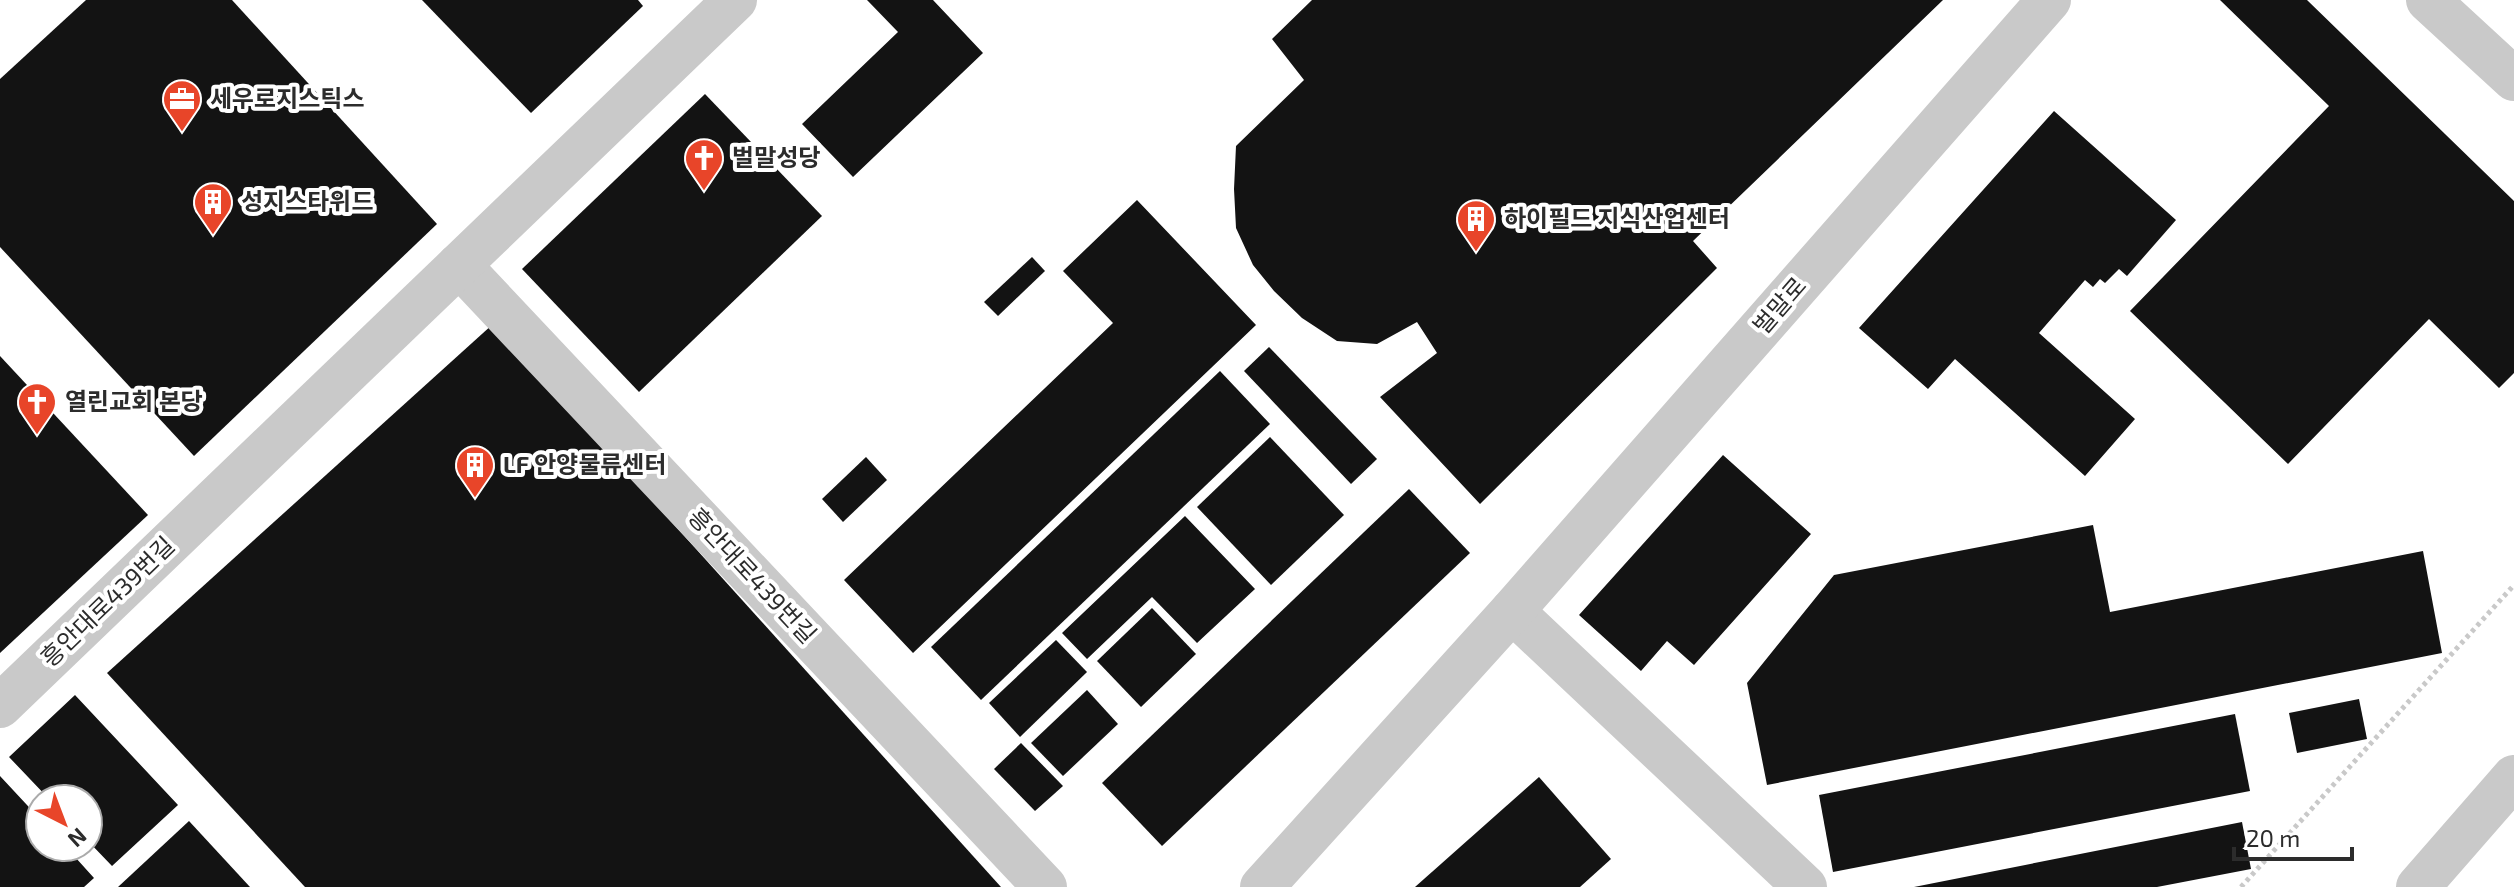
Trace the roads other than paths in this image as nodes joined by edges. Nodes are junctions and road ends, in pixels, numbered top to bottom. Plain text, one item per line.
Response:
1 (735, 0) edge
2 (2049, 0) edge
3 (2428, 0) edge
4 (2514, 79) edge
5 (459, 265) junction
6 (1512, 611) junction
7 (0, 706) edge
8 (2514, 777) edge
9 (1045, 887) edge
10 (1262, 887) edge
11 (1805, 887) edge
12 (2418, 887) edge

1 - 5 street, 흥안대로439번길
2 - 6 street, 벌말로
3 - 4 street
5 - 7 street, 흥안대로439번길
5 - 9 street, 흥안대로439번길
6 - 10 street, 벌말로
6 - 11 street
8 - 12 street

